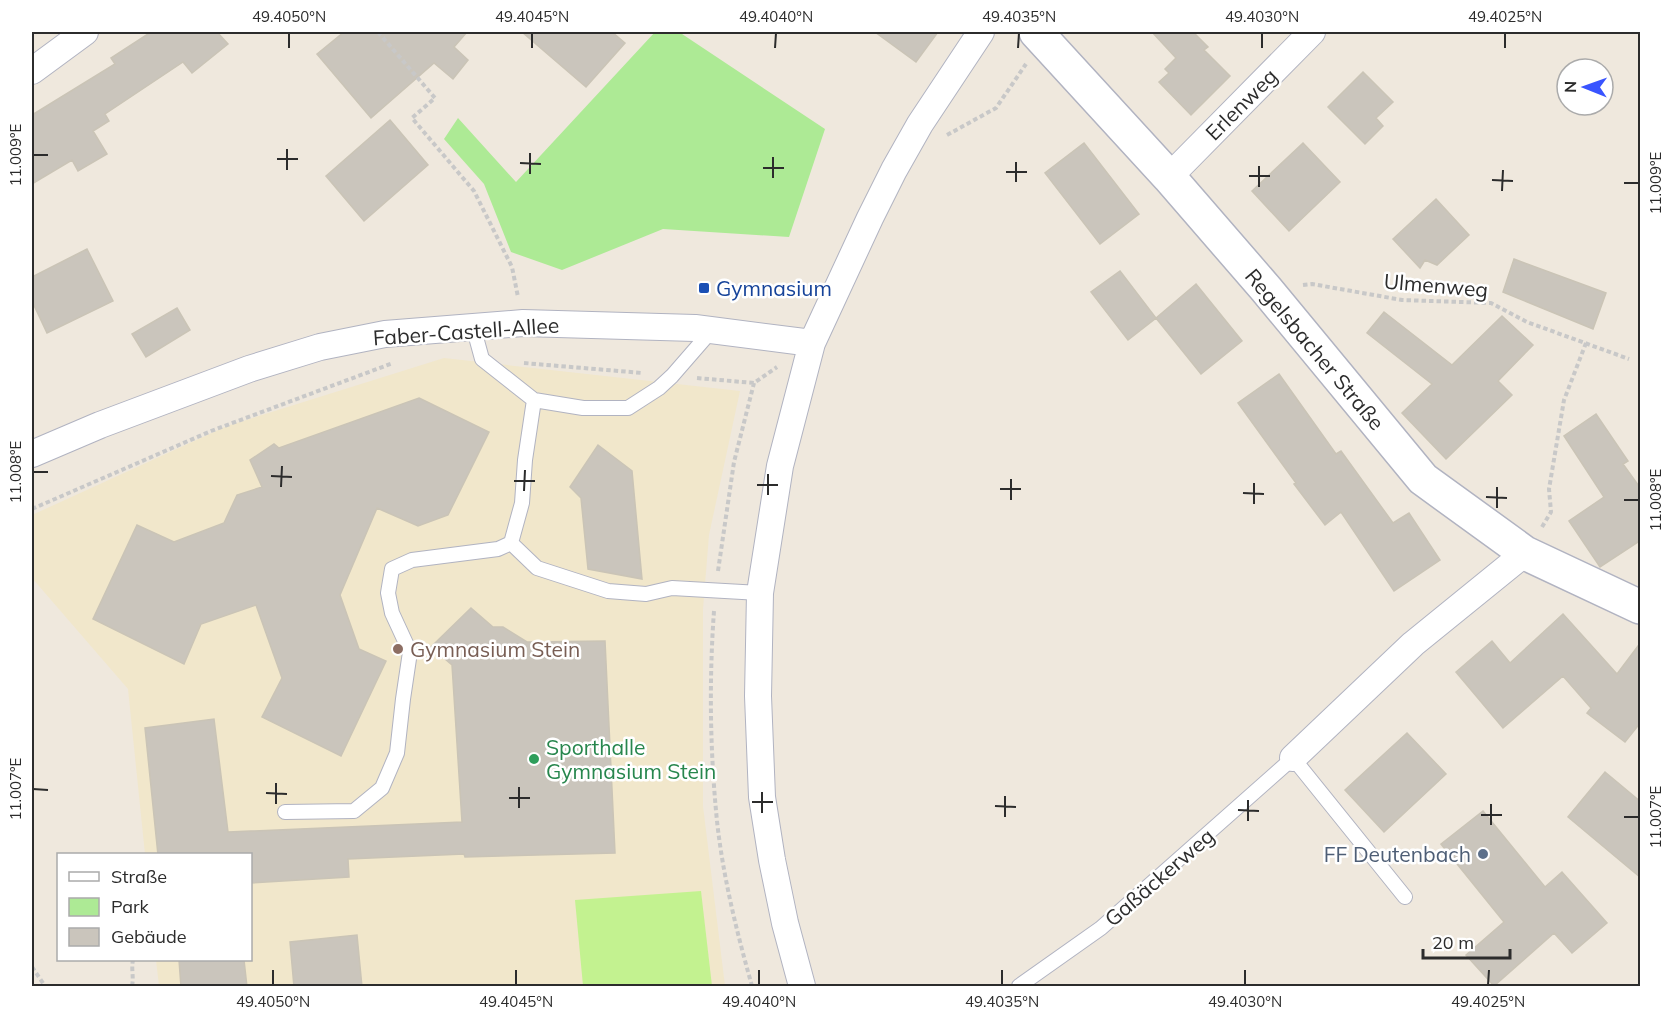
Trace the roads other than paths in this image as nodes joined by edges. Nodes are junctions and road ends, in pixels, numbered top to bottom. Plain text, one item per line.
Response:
1 (85, 32) edge
2 (981, 32) edge
3 (1312, 32) edge
4 (1040, 35) edge
5 (32, 71) edge
6 (1169, 177) junction
7 (473, 326) junction
8 (712, 330) junction
9 (813, 343) junction
10 (534, 400) junction
11 (32, 454) edge
12 (511, 543) junction
13 (1525, 553) junction
14 (760, 593) junction
15 (1641, 607) edge
16 (1293, 758) junction
17 (285, 812) dead end
18 (1405, 897) dead end
19 (802, 987) edge
20 (1019, 987) edge

1 - 5 street
2 - 9 street
3 - 6 street, Erlenweg
4 - 6 street, Regelsbacher Straße
6 - 13 street, Regelsbacher Straße
7 - 8 street, Faber-Castell-Allee
7 - 10 lane
7 - 11 street, Faber-Castell-Allee
8 - 9 street, Faber-Castell-Allee
8 - 10 lane
9 - 14 street
10 - 12 lane
12 - 14 lane
12 - 17 lane
13 - 15 street, Regelsbacher Straße
13 - 16 street, Gaßäckerweg
14 - 19 street
16 - 18 lane
16 - 20 lane, Gaßäckerweg

